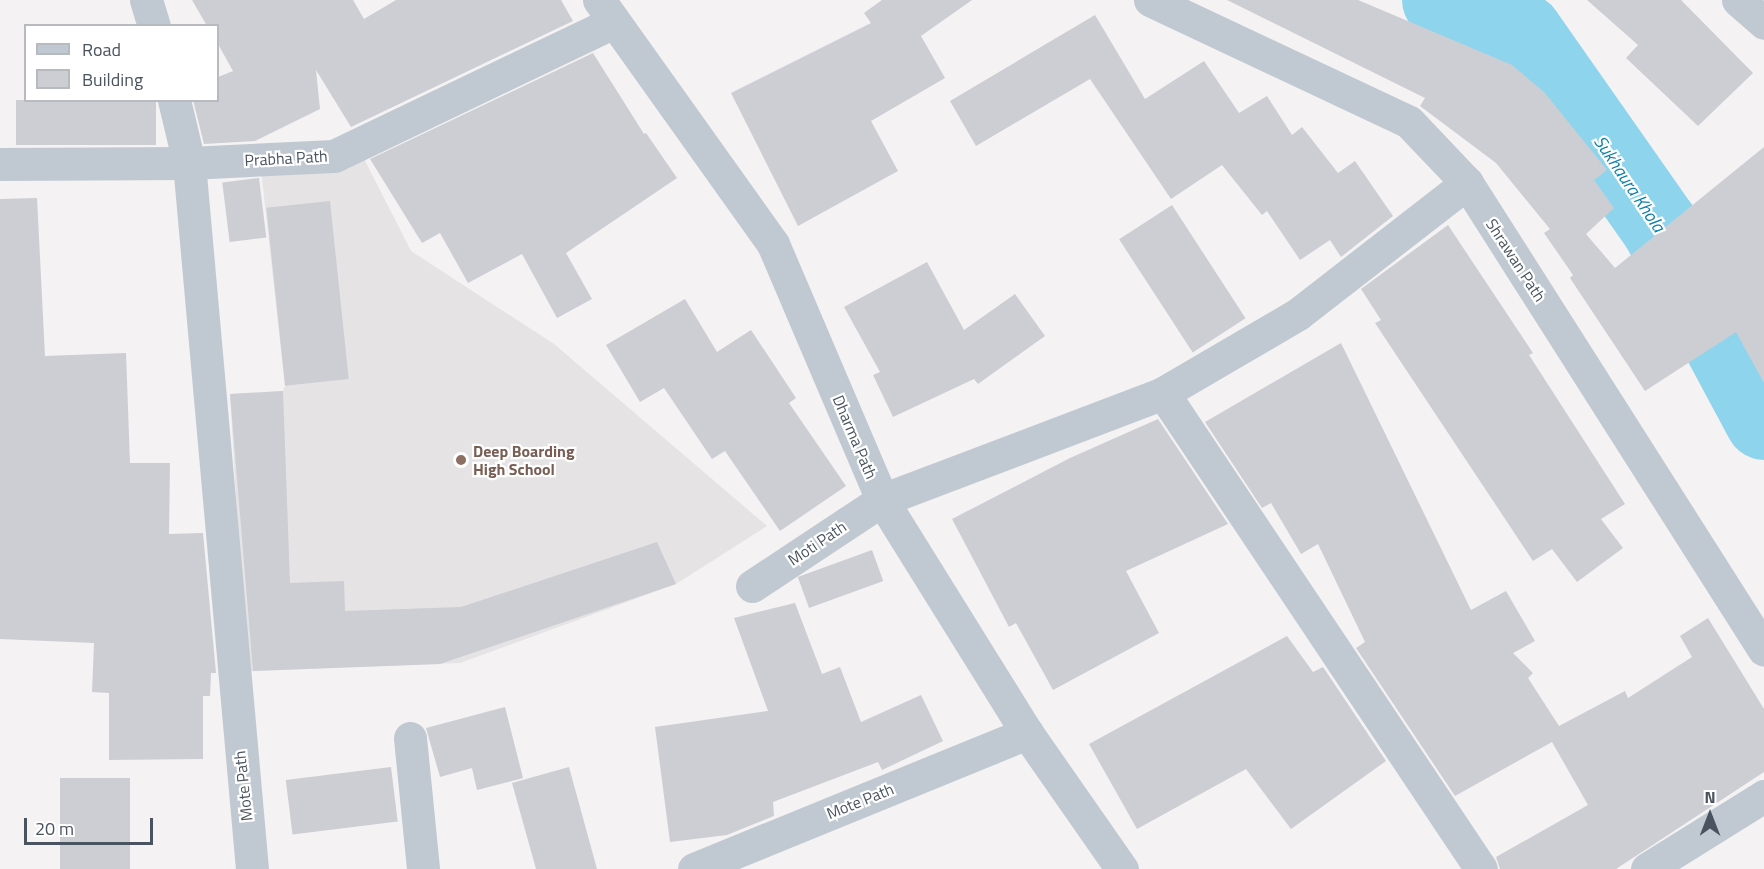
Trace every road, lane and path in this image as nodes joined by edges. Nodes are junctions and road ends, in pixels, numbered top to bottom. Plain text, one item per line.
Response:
1 (146, 0) edge
2 (1150, 0) edge
3 (1738, 0) edge
4 (606, 11) edge
5 (1764, 23) edge
6 (153, 24) edge
7 (174, 102) edge
8 (0, 164) edge
9 (189, 164) junction
10 (1467, 183) junction
11 (1163, 393) junction
12 (882, 500) junction
13 (752, 586) dead end
14 (1764, 650) edge
15 (1027, 734) junction
16 (410, 738) dead end
17 (1764, 796) edge
18 (252, 869) edge
19 (423, 869) edge
20 (694, 869) edge
21 (1120, 869) edge
22 (1481, 869) edge
23 (1647, 869) edge

1 - 6 street
2 - 10 street, Shrawan Path
3 - 5 street
4 - 9 street, Prabha Path
4 - 12 street, Dharma Path
7 - 9 street, Mote Path
8 - 9 street, Prabha Path
9 - 18 street, Mote Path
10 - 11 street, Moti Path
10 - 14 street, Shrawan Path
11 - 12 street, Moti Path
11 - 22 street
12 - 13 street, Moti Path
12 - 15 street, Dharma Path
15 - 20 street, Mote Path
15 - 21 street, Dharma Path
16 - 19 street
17 - 23 street

